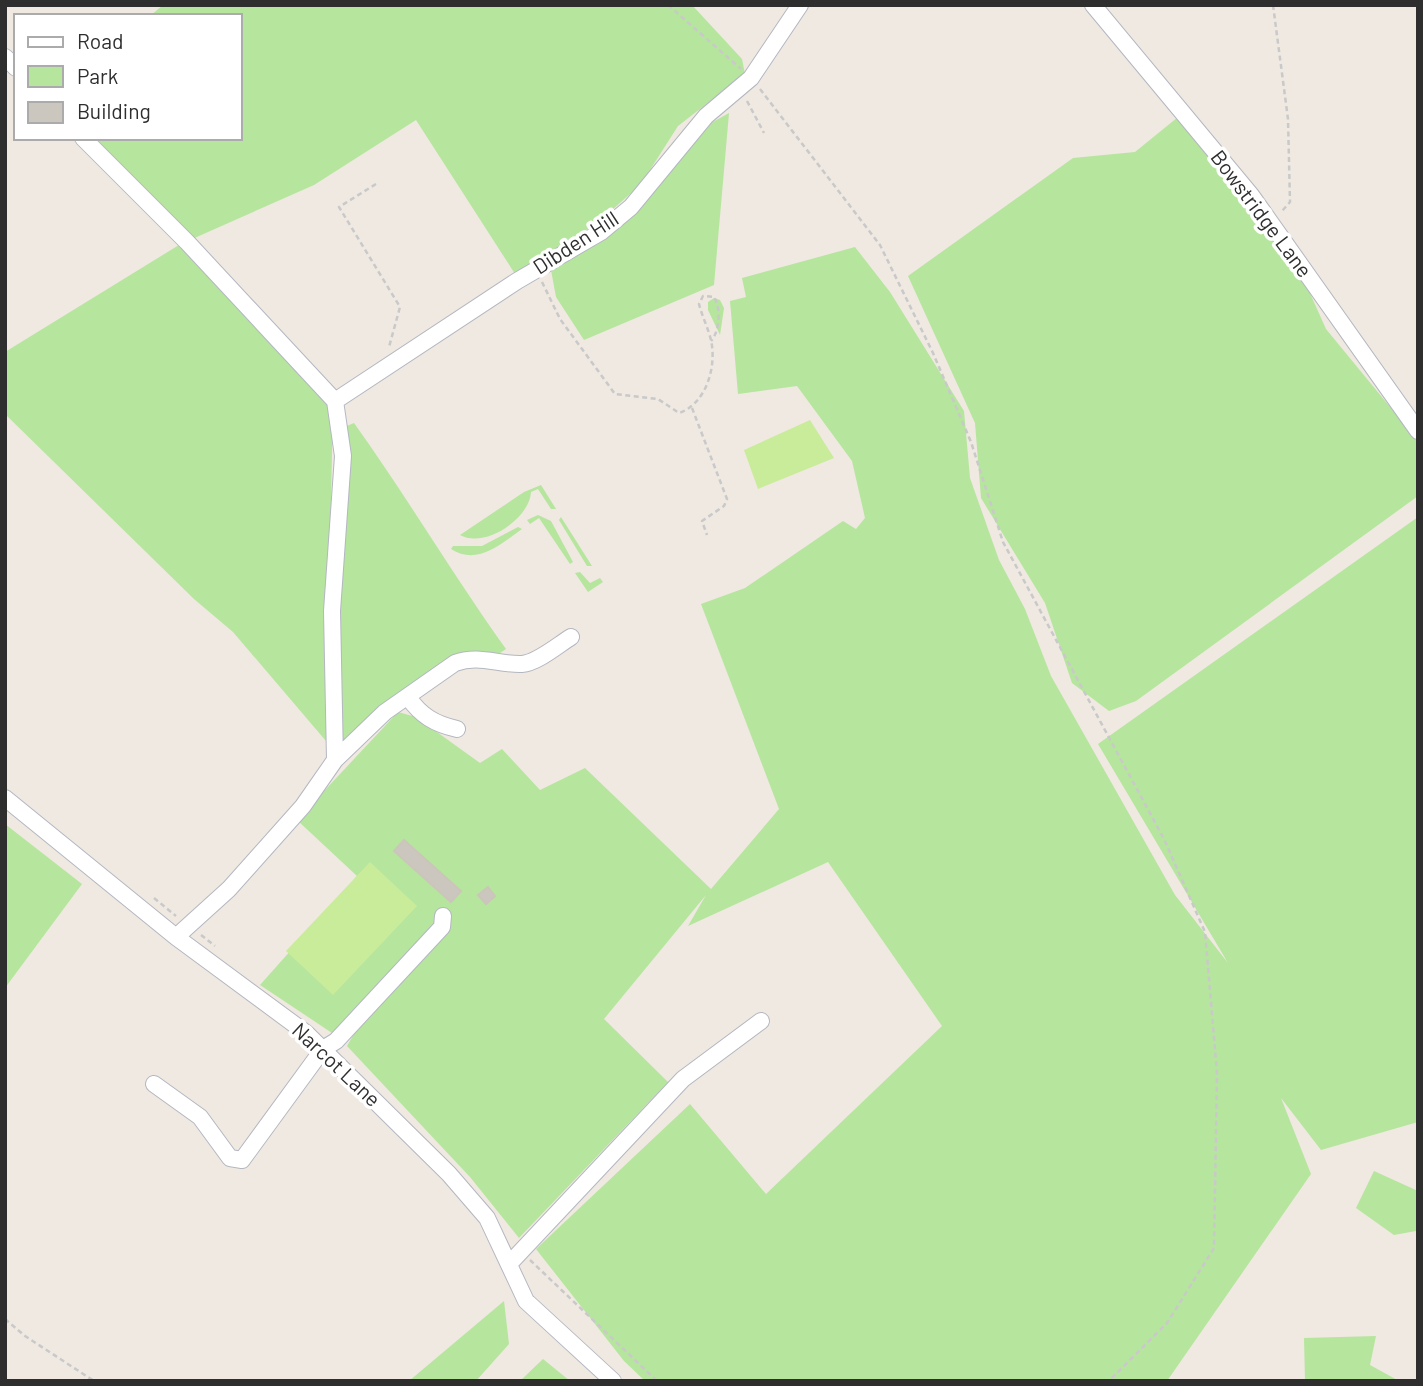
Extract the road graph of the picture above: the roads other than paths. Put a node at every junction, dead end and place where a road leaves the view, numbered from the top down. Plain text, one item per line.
1 (800, 5) edge
2 (1093, 5) edge
3 (85, 140) edge
4 (335, 401) junction
5 (1418, 431) edge
6 (571, 637) dead end
7 (408, 696) junction
8 (457, 729) dead end
9 (335, 760) junction
10 (5, 798) edge
11 (443, 916) dead end
12 (176, 937) junction
13 (761, 1021) dead end
14 (323, 1049) junction
15 (154, 1084) dead end
16 (509, 1264) junction
17 (613, 1381) edge

1 - 4 street, Dibden Hill
2 - 5 street, Bowstridge Lane
3 - 4 street
4 - 9 street
6 - 7 street
7 - 8 street
7 - 9 street
9 - 12 street
10 - 12 street, Narcot Lane
11 - 14 street
12 - 14 street, Narcot Lane
13 - 16 street
14 - 15 street
14 - 16 street, Narcot Lane
16 - 17 street, Narcot Lane

